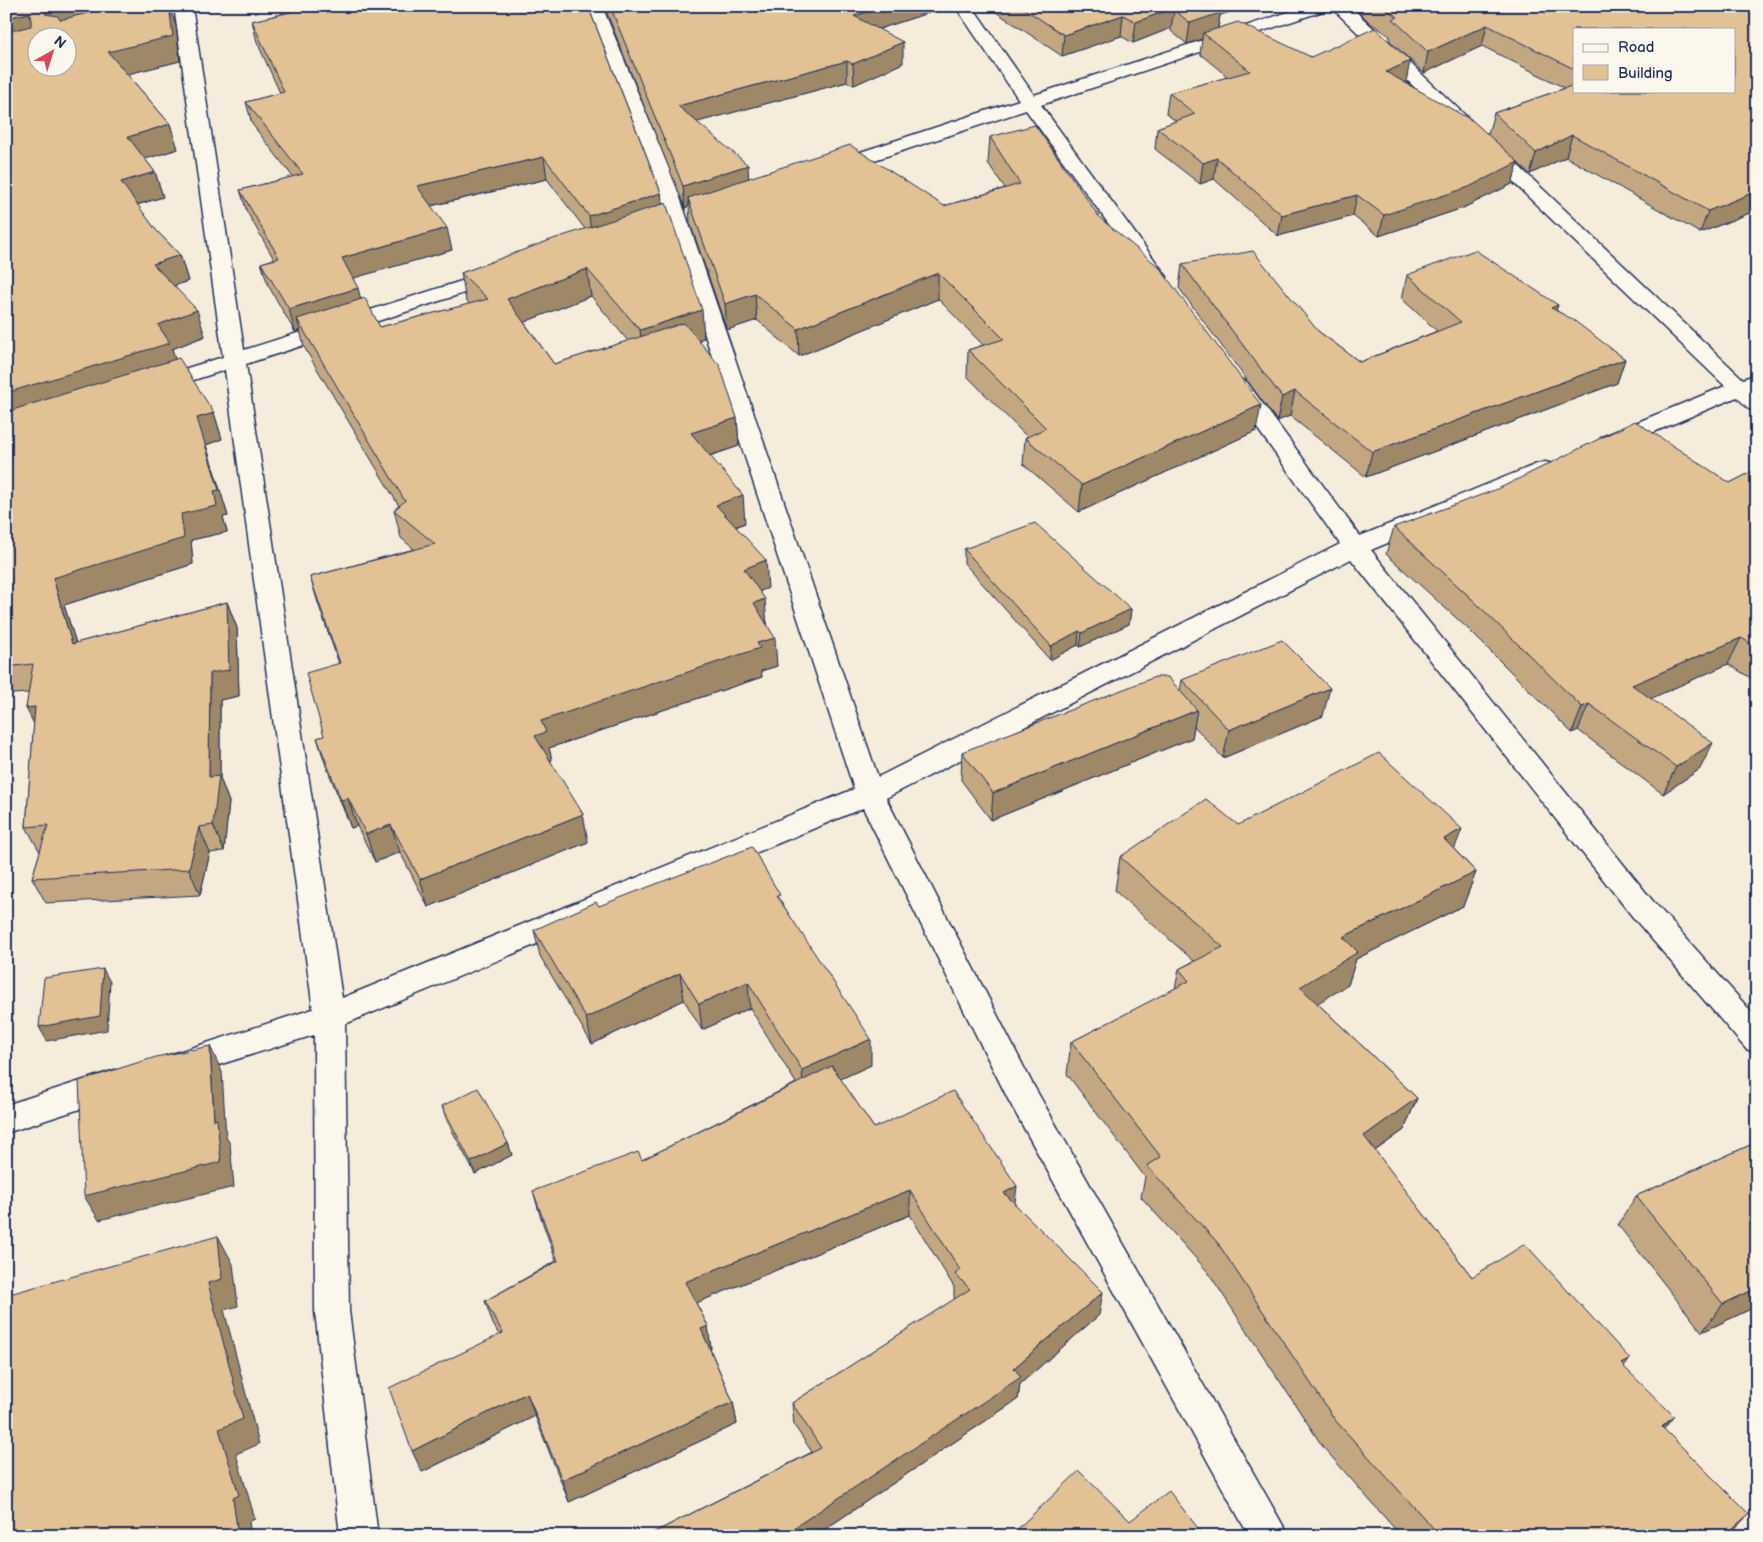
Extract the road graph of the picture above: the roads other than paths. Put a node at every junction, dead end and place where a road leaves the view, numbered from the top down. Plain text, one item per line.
1 (593, 6) edge
2 (963, 6) edge
3 (1325, 6) edge
4 (1340, 6) edge
5 (177, 9) edge
6 (1029, 102) junction
7 (815, 173) edge
8 (516, 270) edge
9 (1169, 293) edge
10 (232, 361) junction
11 (1221, 364) edge
12 (1752, 391) edge
13 (132, 393) edge
14 (1355, 546) junction
15 (870, 794) junction
16 (329, 1017) junction
17 (1757, 1040) edge
18 (6, 1118) edge
19 (359, 1536) edge
20 (1270, 1536) edge

1 - 15 street
2 - 6 street
3 - 6 street
4 - 12 street
5 - 10 street
6 - 7 street
6 - 9 street
8 - 10 street
10 - 13 street
10 - 16 street
11 - 14 street
12 - 14 street
14 - 15 street
14 - 17 street
15 - 16 street
15 - 20 street
16 - 18 street
16 - 19 street

